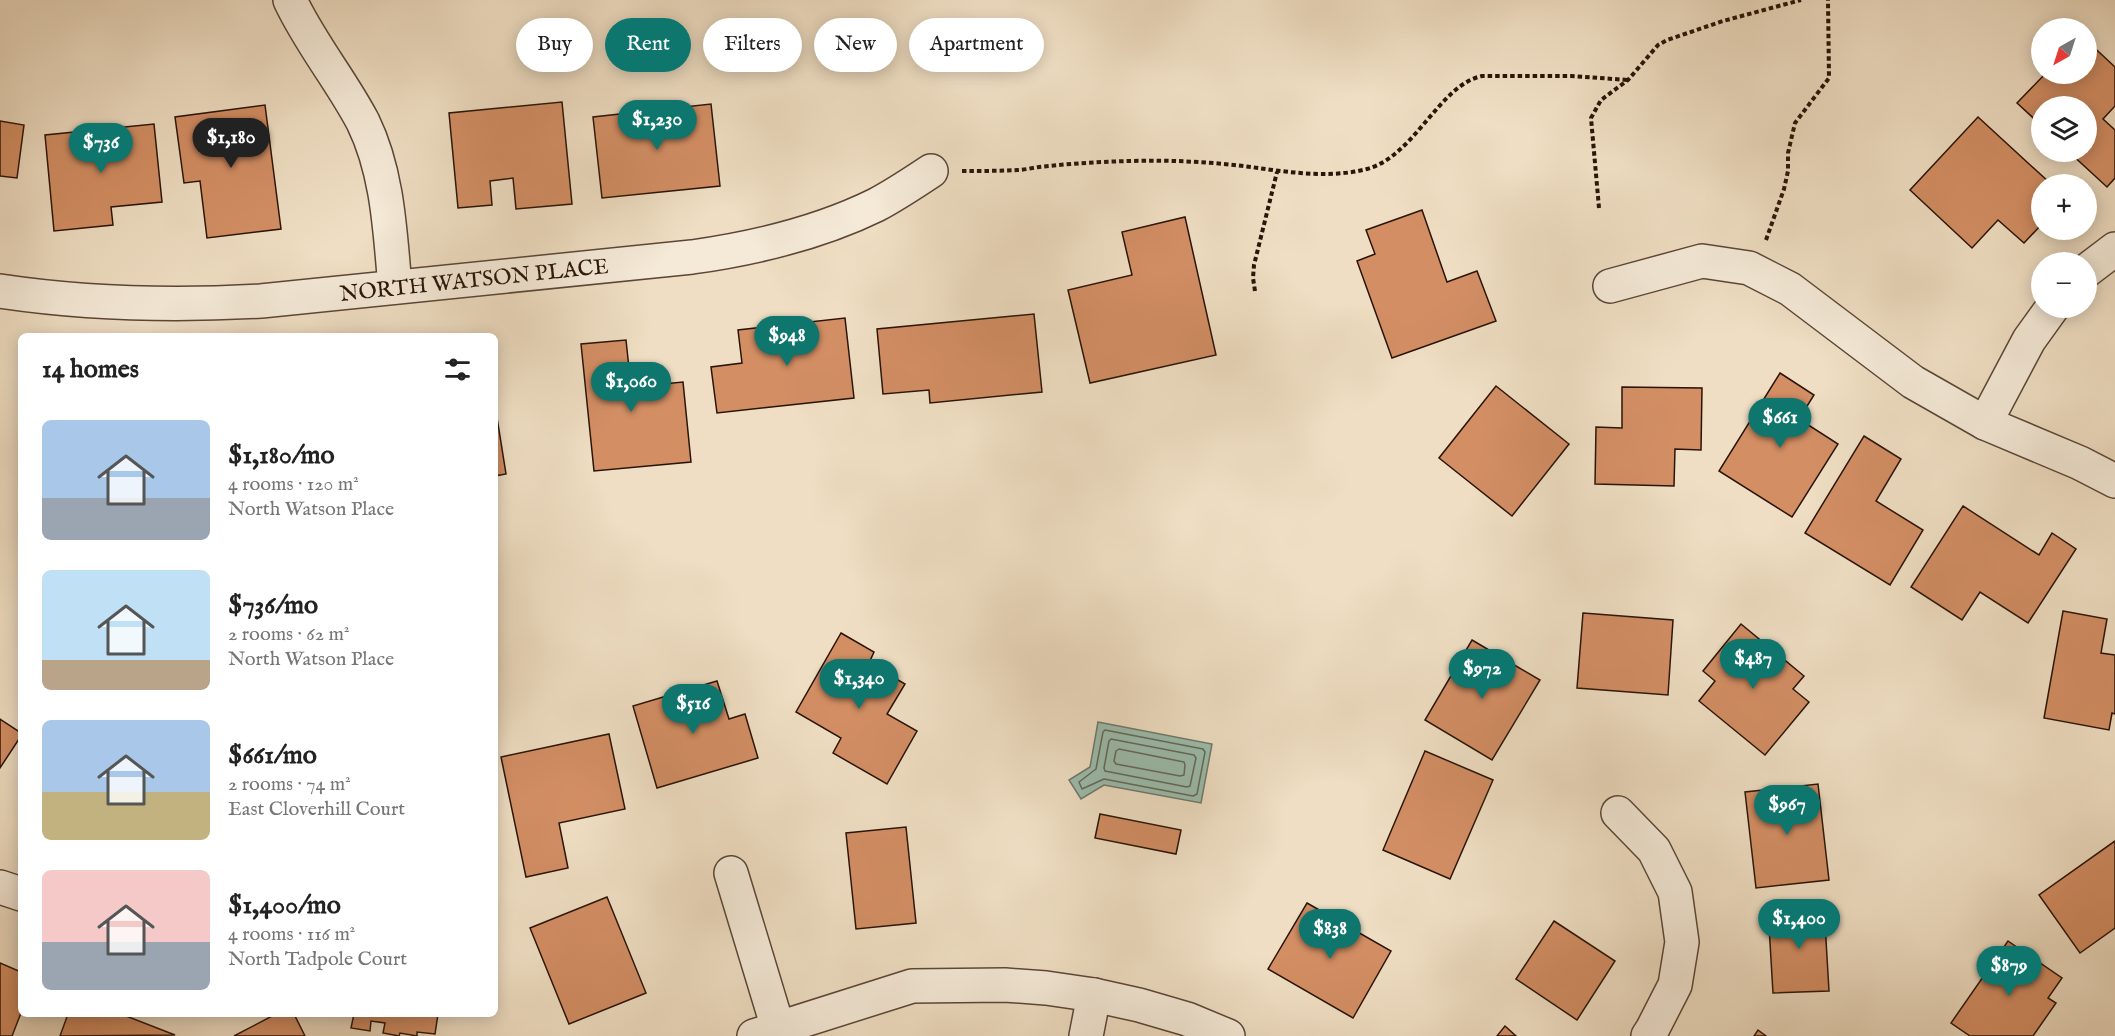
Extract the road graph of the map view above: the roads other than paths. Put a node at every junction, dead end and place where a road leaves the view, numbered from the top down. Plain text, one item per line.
1 (290, 0) edge
2 (931, 171) road end
3 (2115, 249) edge
4 (2097, 263) edge
5 (1610, 286) dead end
6 (395, 287) junction
7 (0, 291) edge
8 (2045, 318) edge
9 (1985, 423) junction
10 (2115, 481) edge
11 (1618, 813) dead end
12 (731, 873) dead end
13 (0, 887) edge
14 (18, 893) edge
15 (1094, 995) junction
16 (766, 1032) edge
17 (1086, 1036) edge
18 (1228, 1036) edge
19 (1648, 1036) edge

1 - 6 street
2 - 6 street, NORTH WATSON PLACE
3 - 4 street
5 - 9 street
6 - 7 street, NORTH WATSON PLACE
8 - 9 street
9 - 10 street
11 - 19 street
12 - 16 street
13 - 14 street
15 - 16 street
15 - 17 street
15 - 18 street

